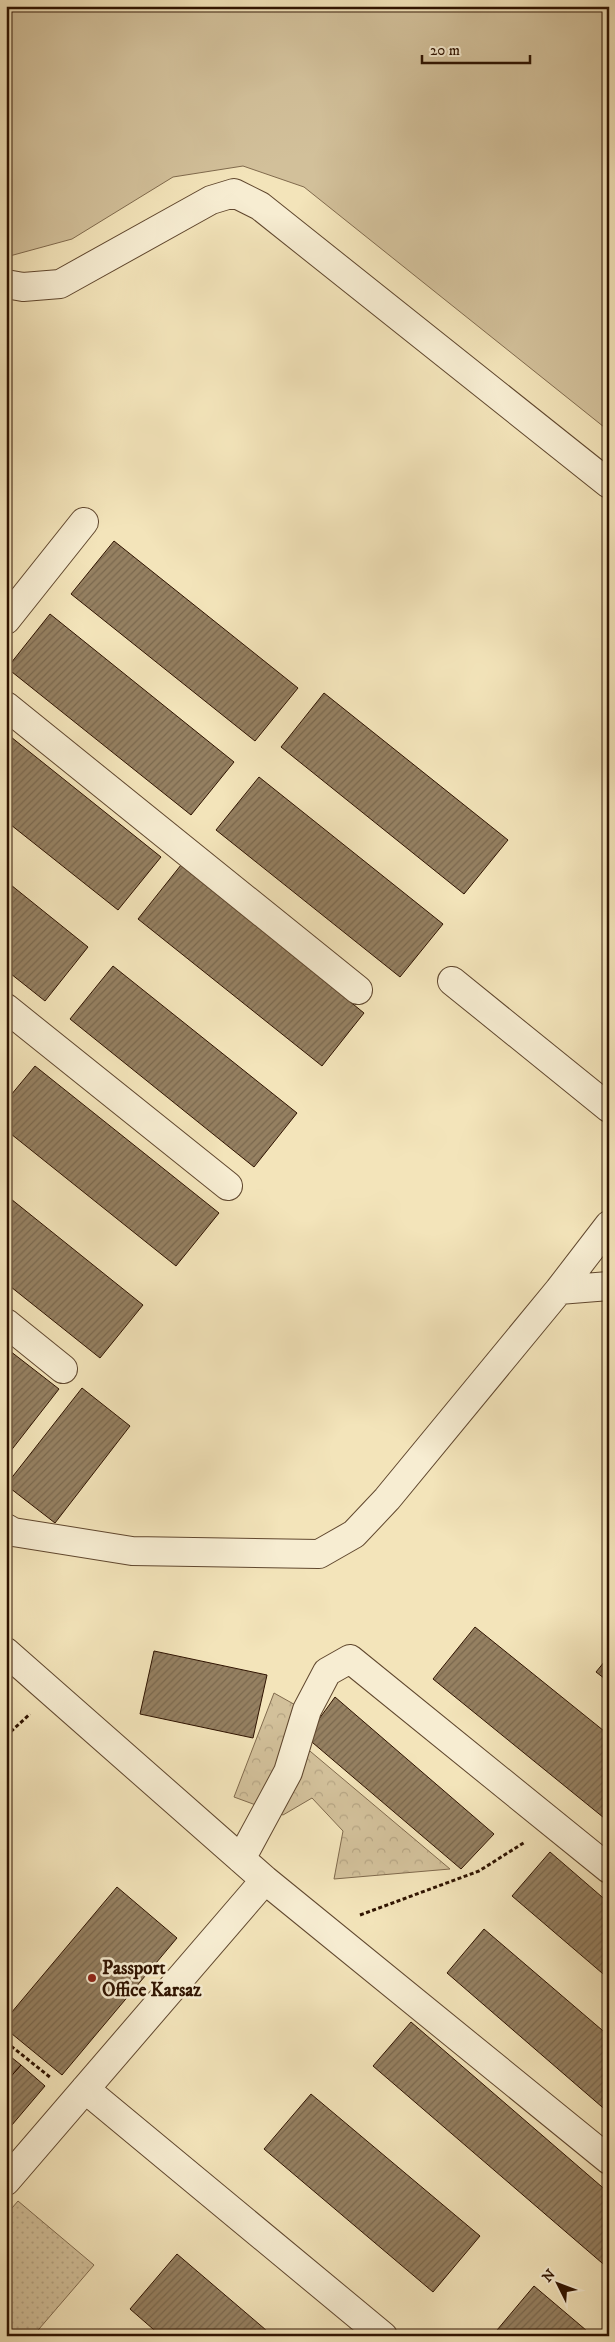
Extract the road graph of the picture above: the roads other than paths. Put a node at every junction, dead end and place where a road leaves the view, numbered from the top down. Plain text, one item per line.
1 (6, 284) edge
2 (609, 484) edge
3 (84, 522) dead end
4 (6, 620) edge
5 (6, 706) edge
6 (452, 981) dead end
7 (358, 990) dead end
8 (6, 1008) edge
9 (609, 1108) edge
10 (228, 1186) dead end
11 (609, 1225) edge
12 (609, 1286) edge
13 (559, 1290) junction
14 (6, 1323) edge
15 (64, 1369) dead end
16 (6, 1528) edge
17 (6, 1652) edge
18 (241, 1859) junction
19 (609, 1870) edge
20 (265, 1880) junction
21 (81, 2094) junction
22 (609, 2160) edge
23 (6, 2181) edge
24 (383, 2336) edge

1 - 2 street
3 - 4 street
5 - 7 street
6 - 9 street
8 - 10 street
11 - 13 street
12 - 13 street
13 - 16 street
14 - 15 street
17 - 18 street
18 - 19 street
18 - 20 street
20 - 21 street
20 - 22 street
21 - 23 street
21 - 24 street

